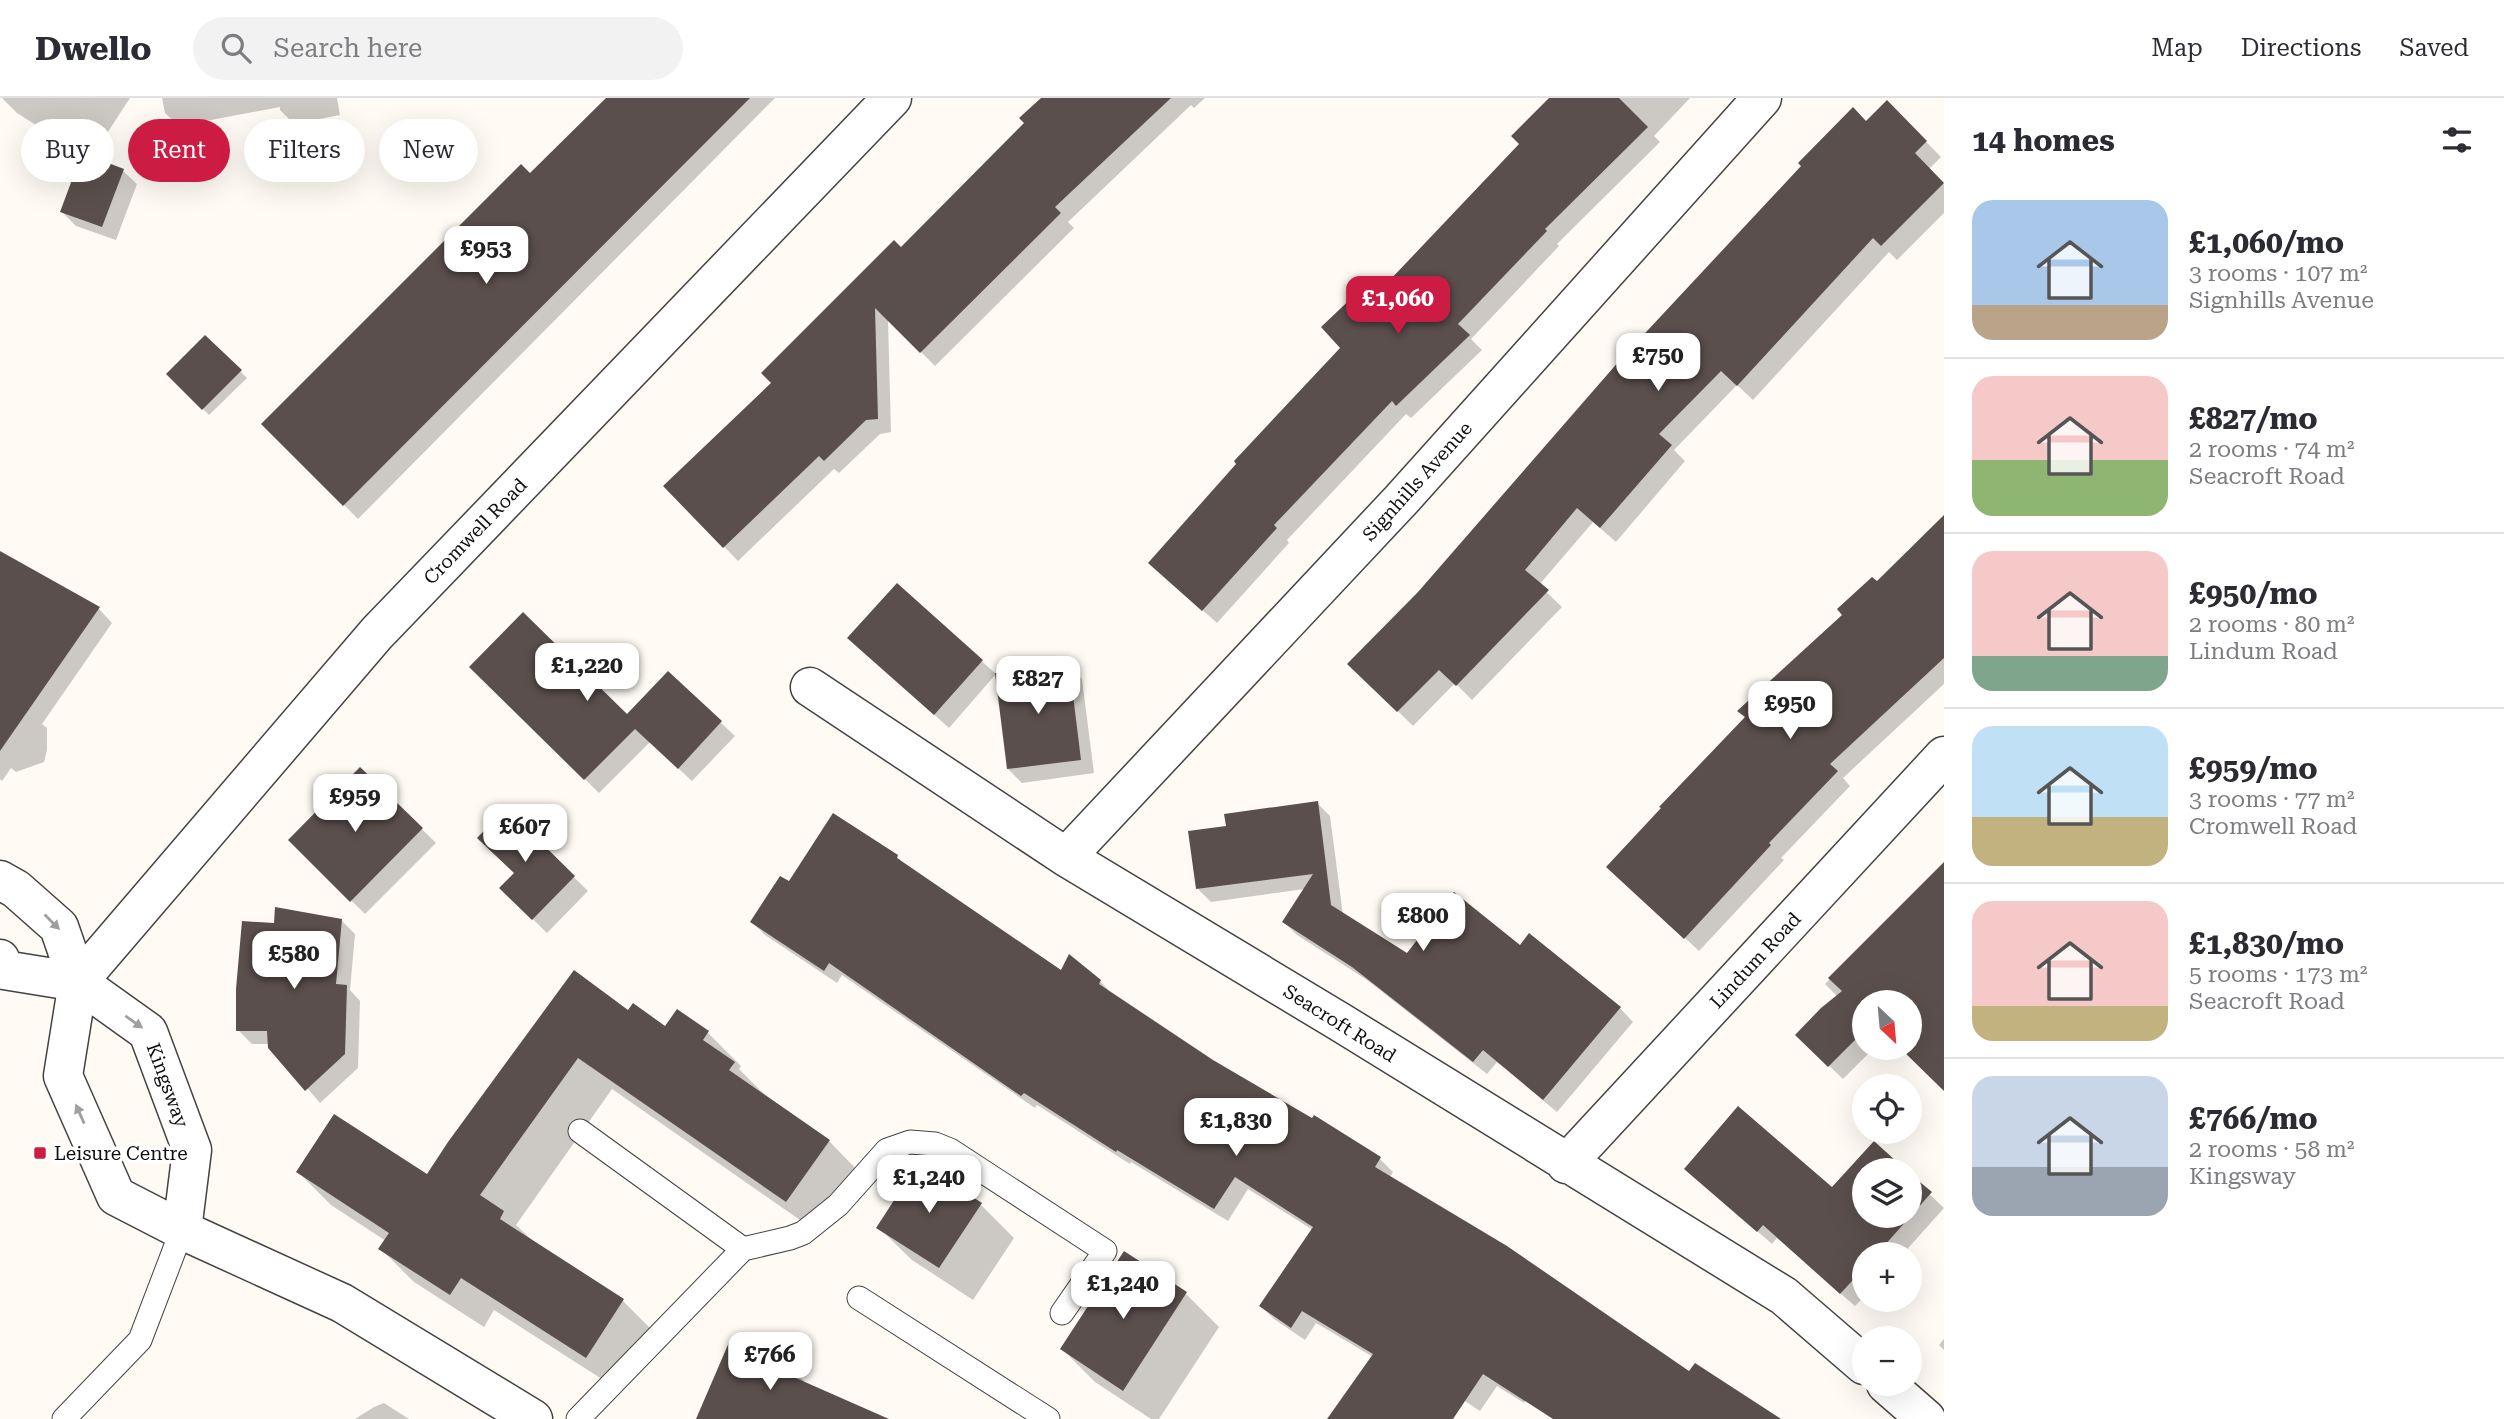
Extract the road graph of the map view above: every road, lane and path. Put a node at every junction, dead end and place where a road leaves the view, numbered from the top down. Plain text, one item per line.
1 (892, 98) edge
2 (1762, 98) edge
3 (810, 687) dead end
4 (1944, 756) edge
5 (1066, 857) junction
6 (0, 880) edge
7 (0, 959) edge
8 (78, 982) junction
9 (580, 1131) dead end
10 (1566, 1164) junction
11 (182, 1230) junction
12 (743, 1249) junction
13 (859, 1298) dead end
14 (1062, 1313) dead end
15 (1852, 1355) edge
16 (1900, 1396) edge
17 (64, 1419) edge
18 (533, 1419) edge
19 (578, 1419) edge
20 (1048, 1419) edge
21 (1926, 1419) edge

1 - 8 street, Cromwell Road
2 - 5 street, Signhills Avenue
3 - 5 street, Seacroft Road
4 - 10 street, Lindum Road
5 - 10 street, Seacroft Road
6 -> 8 street
7 - 8 street
8 -> 11 street, Kingsway
11 -> 8 street
9 - 12 lane
10 - 15 street, Seacroft Road
11 - 17 lane
11 - 18 street
12 - 14 lane
12 - 19 lane
13 - 20 lane
16 - 21 street

